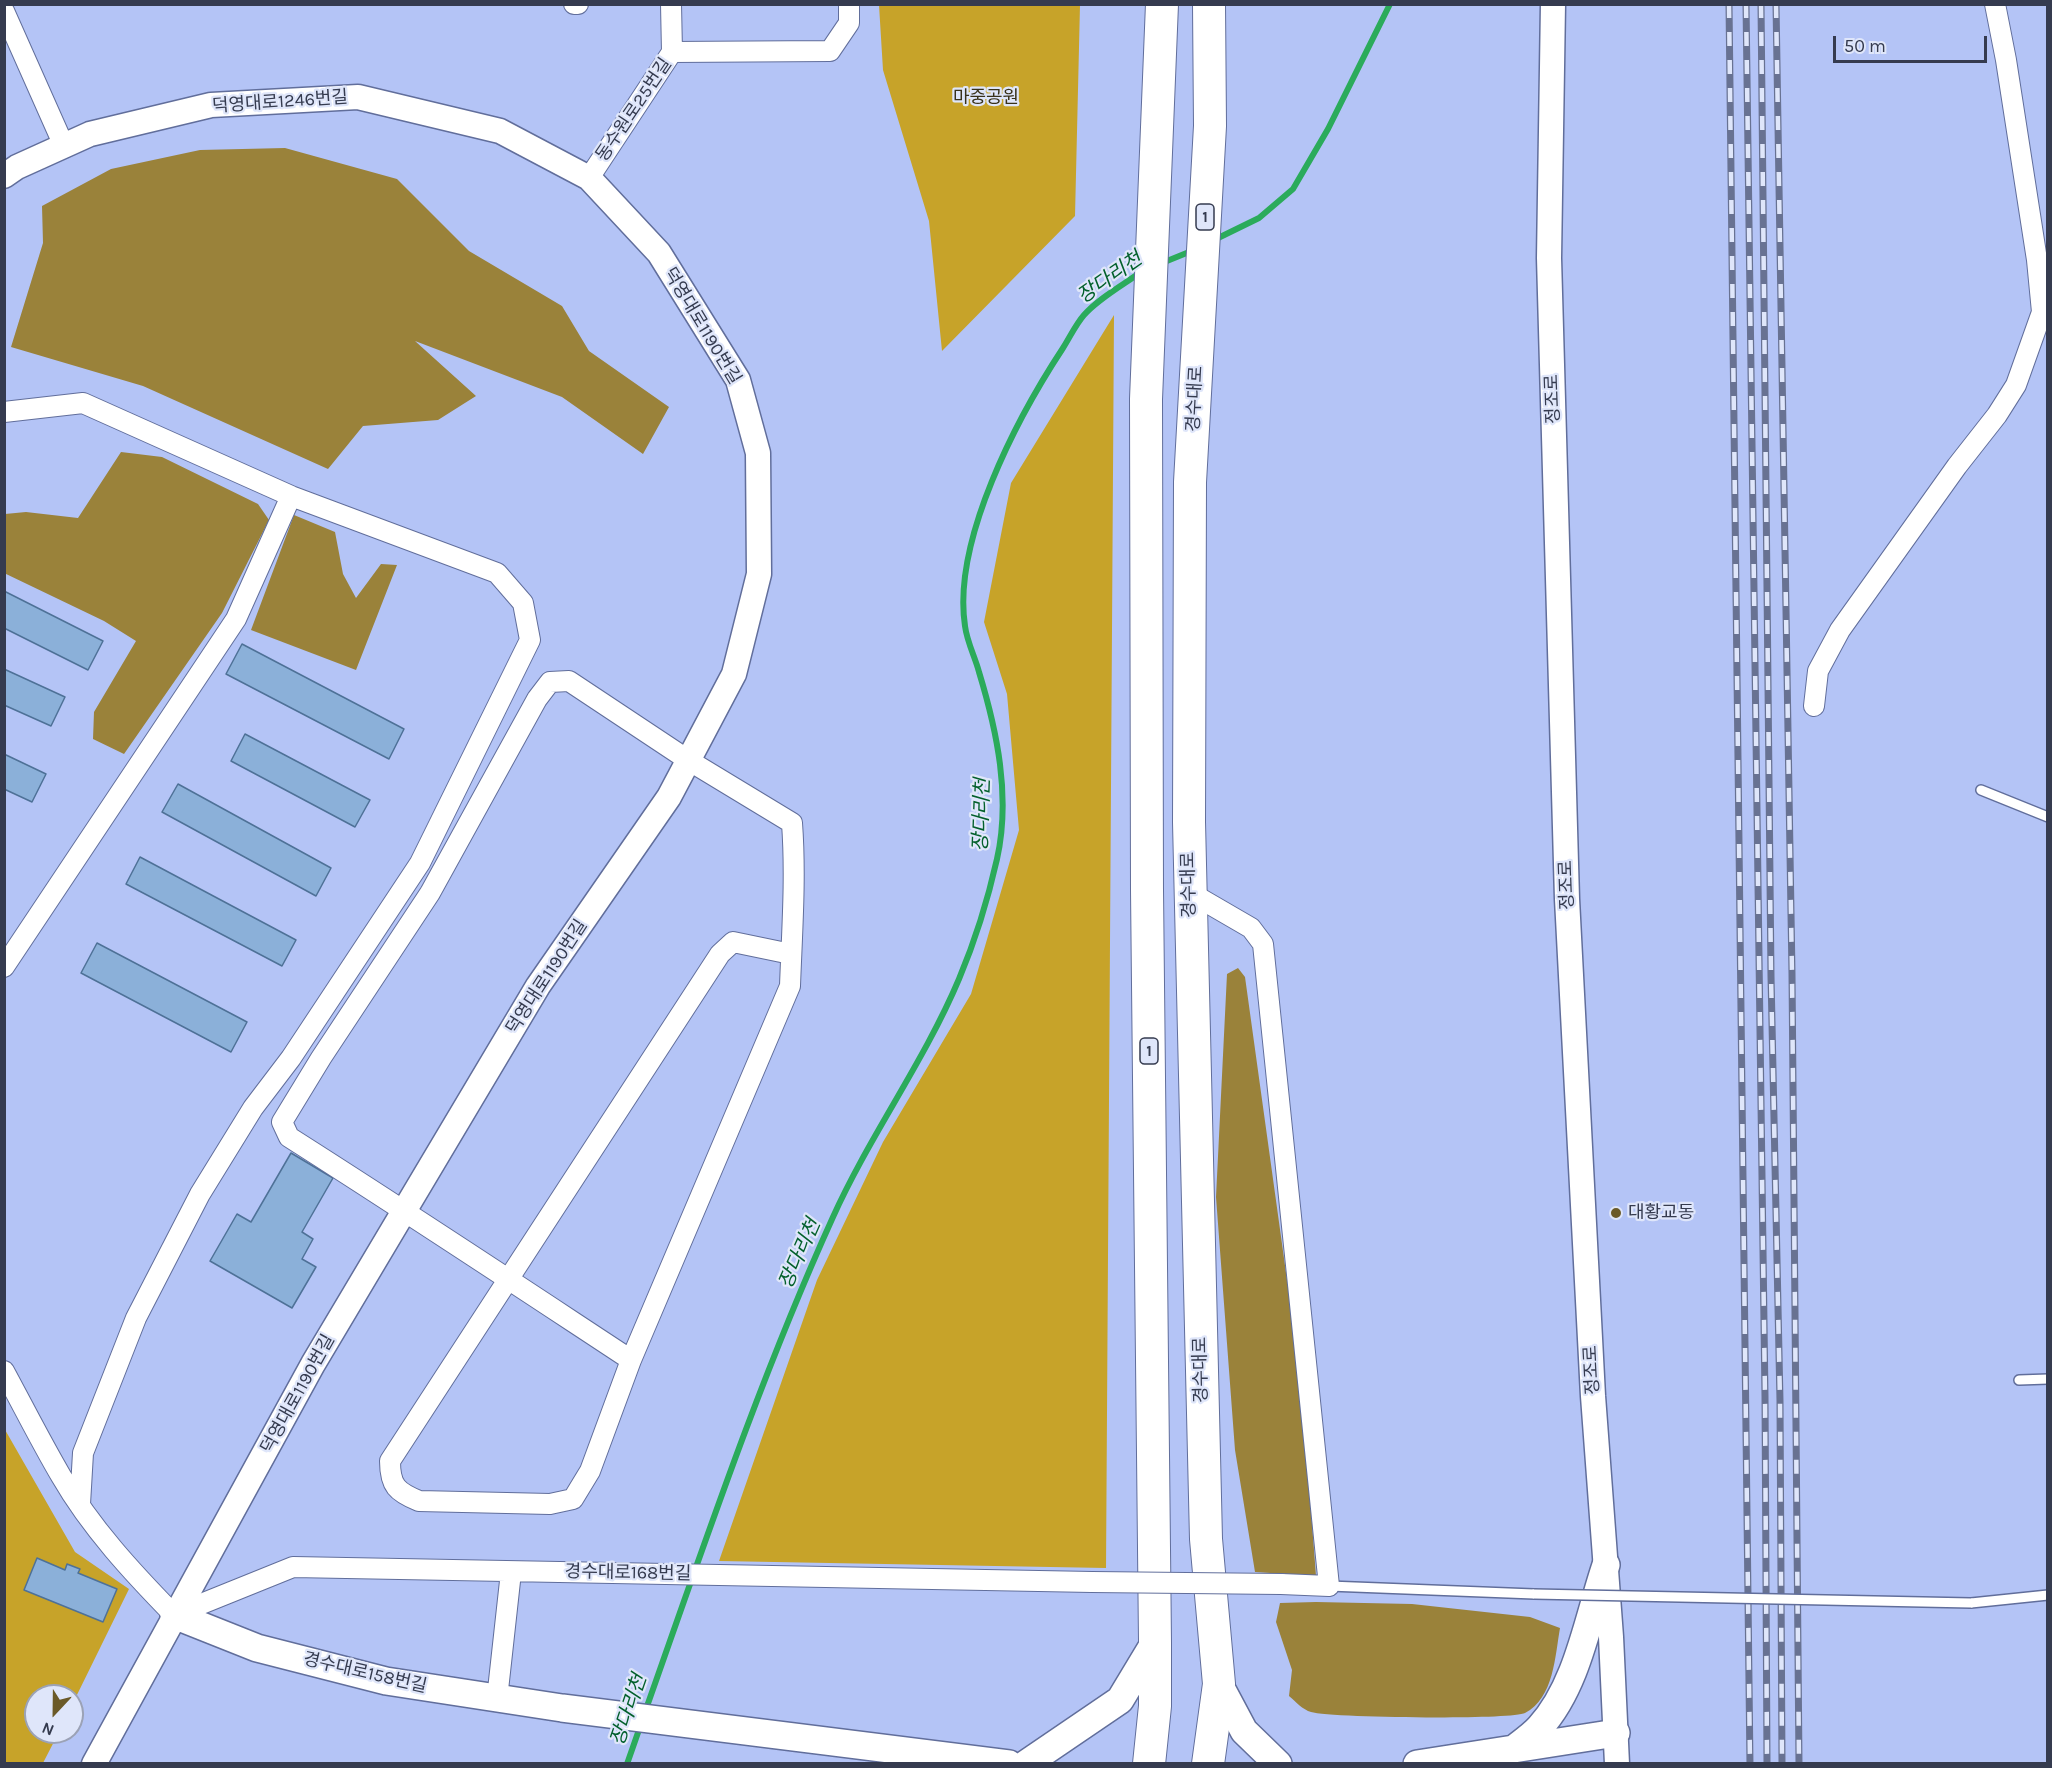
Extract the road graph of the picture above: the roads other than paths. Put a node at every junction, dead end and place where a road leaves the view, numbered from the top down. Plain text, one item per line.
1 (671, 4) edge
2 (849, 4) edge
3 (1162, 4) edge
4 (1209, 4) edge
5 (1553, 4) edge
6 (1995, 4) edge
7 (4, 11) edge
8 (672, 52) junction
9 (64, 146) junction
10 (4, 176) edge
11 (589, 178) junction
12 (4, 412) edge
13 (291, 496) junction
14 (1814, 706) dead end
15 (688, 760) junction
16 (1981, 790) dead end
17 (2048, 817) edge
18 (1189, 892) junction
19 (791, 954) junction
20 (4, 968) edge
21 (405, 1211) junction
22 (507, 1278) junction
23 (631, 1360) junction
24 (4, 1371) edge
25 (2048, 1379) edge
26 (2019, 1380) dead end
27 (80, 1504) junction
28 (1606, 1565) junction
29 (511, 1572) junction
30 (1329, 1586) junction
31 (2048, 1595) edge
32 (174, 1615) junction
33 (1155, 1642) junction
34 (1219, 1684) junction
35 (497, 1699) junction
36 (1616, 1733) junction
37 (1515, 1748) junction
38 (94, 1764) edge
39 (1009, 1764) edge
40 (1026, 1764) edge
41 (1149, 1764) edge
42 (1208, 1764) edge
43 (1278, 1764) edge
44 (1417, 1764) edge
45 (1617, 1764) edge

1 - 8 street, 동수원로25번길
2 - 8 street
3 - 33 main road, 1
4 - 18 main road, 경수대로 / 1
5 - 28 street, 정조로
6 - 14 street
7 - 9 street
8 - 11 street, 동수원로25번길
9 - 10 street, 덕영대로1246번길
9 - 11 street, 덕영대로1246번길
11 - 15 street, 덕영대로1190번길
12 - 13 street
13 - 20 street
13 - 27 street
15 - 19 street
15 - 21 street, 덕영대로1190번길
15 - 21 street
16 - 17 lane
18 - 30 street
18 - 34 main road, 경수대로 / 1
19 - 22 street
19 - 23 street
21 - 22 street
21 - 32 street, 덕영대로1190번길
22 - 23 street
22 - 23 street
24 - 27 street
25 - 26 lane
27 - 32 street
28 - 36 street, 정조로
28 - 37 main road
29 - 30 street, 경수대로168번길, bridge
29 - 32 street, 경수대로168번길
29 - 35 street
30 - 31 lane, bridge
32 - 35 main road, 경수대로158번길
32 - 38 street, 덕영대로1190번길
33 - 40 main road
33 - 41 main road, 1
34 - 42 main road, 경수대로 / 1
34 - 43 main road
35 - 39 main road, 경수대로158번길
36 - 37 main road
36 - 45 street, 정조로
37 - 44 main road

